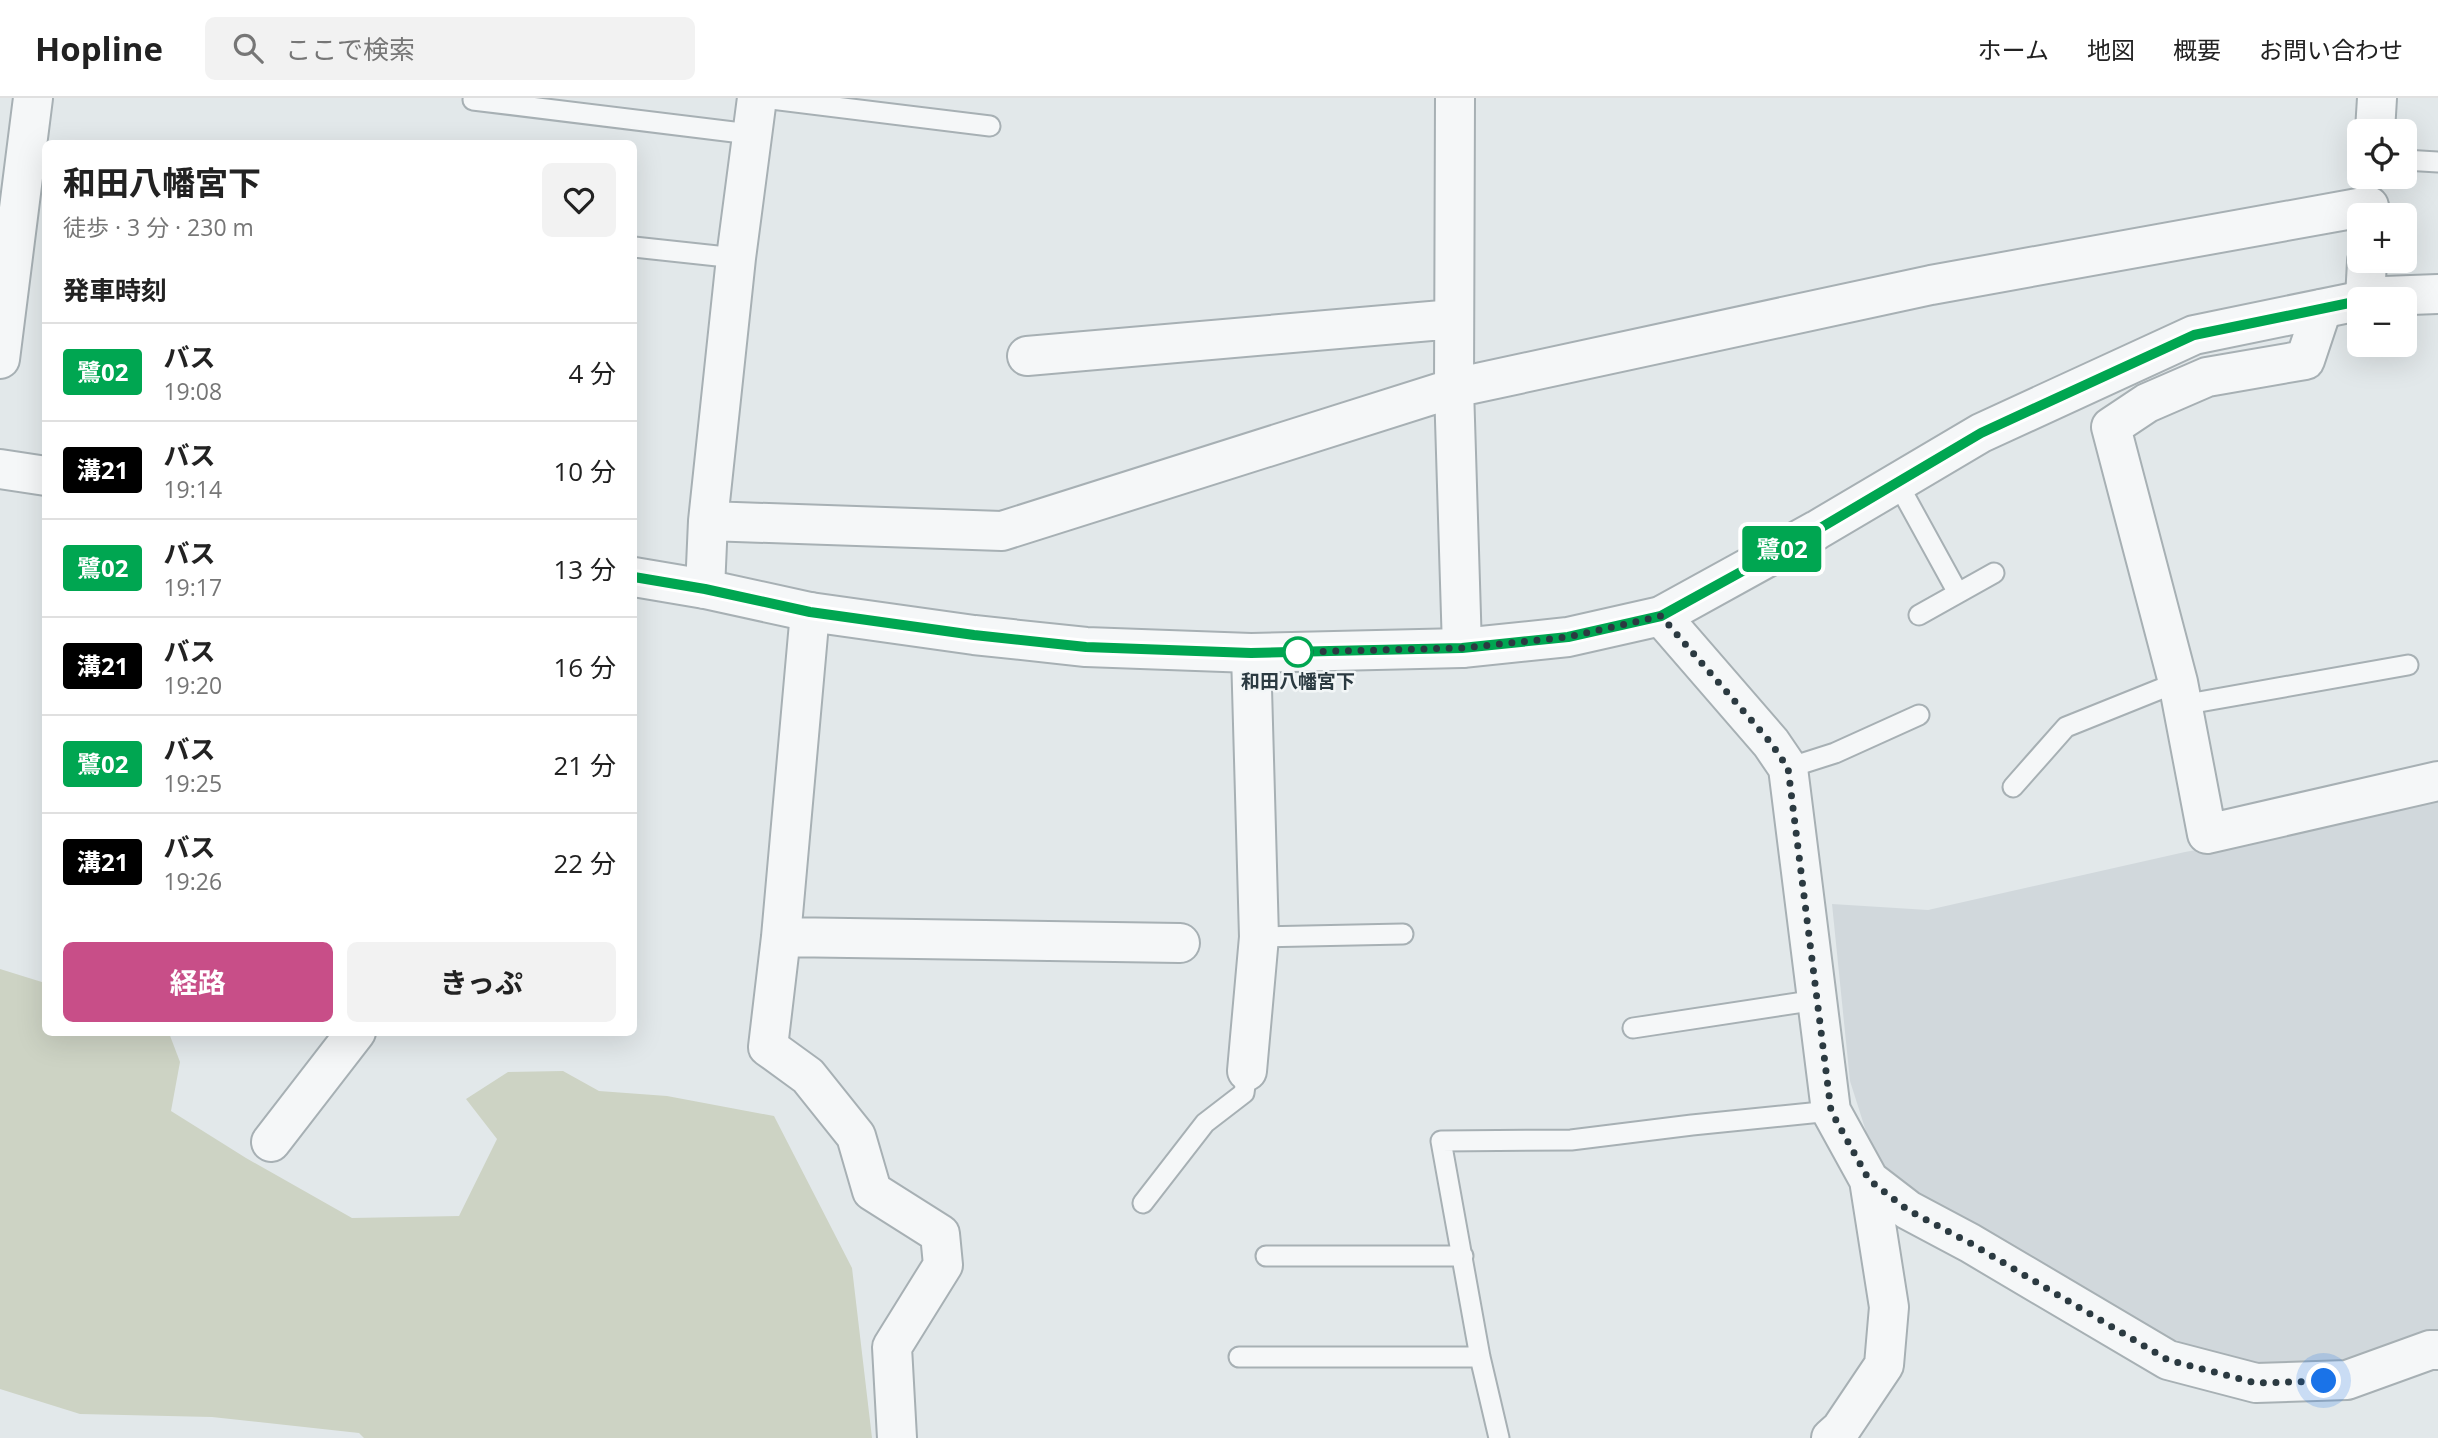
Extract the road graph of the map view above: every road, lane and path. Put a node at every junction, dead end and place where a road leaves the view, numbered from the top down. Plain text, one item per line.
1 (33, 98) edge
2 (1455, 98) edge
3 (2377, 98) edge
4 (473, 100) dead end
5 (535, 103) edge
6 (756, 110) edge
7 (2376, 119) edge
8 (990, 126) dead end
9 (2417, 161) edge
10 (2438, 162) edge
11 (2370, 199) edge
12 (637, 247) edge
13 (736, 258) junction
14 (2417, 295) edge
15 (2438, 295) edge
16 (2347, 304) edge
17 (2322, 309) junction
18 (1454, 319) junction
19 (1027, 355) dead end
20 (0, 359) edge
21 (1454, 388) junction
22 (0, 469) edge
23 (42, 475) edge
24 (1897, 482) junction
25 (708, 521) junction
26 (1994, 573) dead end
27 (637, 578) edge
28 (705, 589) junction
29 (1958, 593) junction
30 (810, 612) junction
31 (1919, 615) dead end
32 (1661, 616) junction
33 (1462, 648) junction
34 (1251, 653) junction
35 (2408, 665) dead end
36 (2180, 694) junction
37 (1919, 715) dead end
38 (1788, 768) junction
39 (2438, 781) edge
40 (2013, 787) dead end
41 (1404, 934) dead end
42 (781, 937) junction
43 (1259, 937) junction
44 (1180, 943) dead end
45 (1817, 1000) junction
46 (1633, 1028) dead end
47 (353, 1036) edge
48 (1247, 1071) joint
49 (1831, 1111) junction
50 (271, 1142) dead end
51 (1869, 1180) junction
52 (1143, 1203) dead end
53 (1266, 1256) dead end
54 (1463, 1256) junction
55 (2438, 1350) edge
56 (1239, 1357) dead end
57 (1480, 1357) junction
58 (1837, 1435) edge
59 (897, 1438) edge
60 (1499, 1438) edge

1 - 20 street
2 - 18 street
3 - 7 street
4 - 5 lane
5 - 6 lane
6 - 8 lane
6 - 13 street
9 - 10 lane
11 - 21 street
12 - 13 lane
13 - 25 street
14 - 15 street
16 - 17 street
17 - 24 street
17 - 36 street
18 - 19 street
18 - 21 street
21 - 25 street
21 - 33 street
22 - 23 street
24 - 29 lane
24 - 32 street
25 - 28 street
26 - 29 lane
27 - 28 street
28 - 30 street
29 - 31 lane
30 - 34 street
30 - 42 street
32 - 33 street
32 - 38 street
33 - 34 street
34 - 43 street
35 - 36 lane
36 - 39 street
36 - 40 lane
37 - 38 lane
38 - 45 street
41 - 43 lane
42 - 44 street
42 - 59 street
43 - 48 street
45 - 46 lane
45 - 49 street
47 - 50 street
48 - 52 lane
49 - 51 street
49 - 54 lane
51 - 55 street
51 - 58 street
53 - 54 lane
54 - 57 lane
56 - 57 lane
57 - 60 lane

